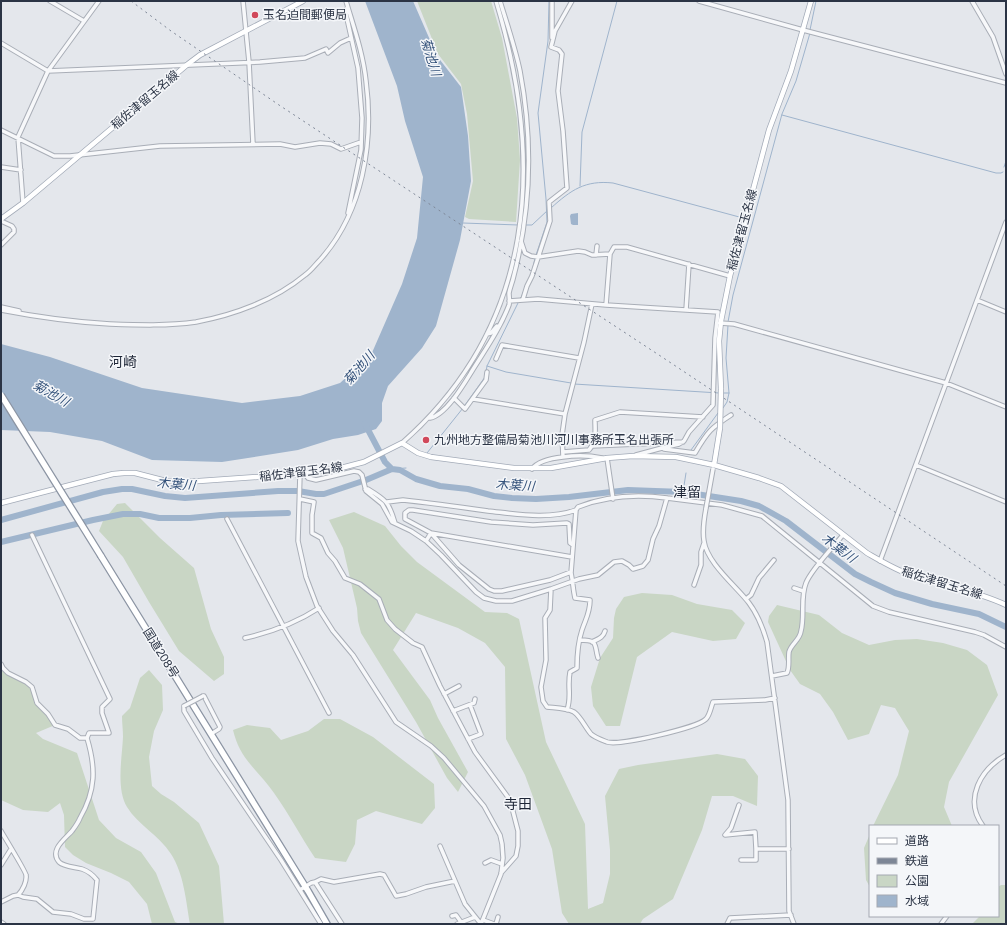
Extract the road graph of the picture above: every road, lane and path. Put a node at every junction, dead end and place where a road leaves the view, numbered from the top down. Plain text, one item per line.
1 (50, 1) edge
2 (99, 1) edge
3 (244, 1) edge
4 (303, 1) edge
5 (346, 1) edge
6 (496, 1) edge
7 (500, 1) edge
8 (552, 1) edge
9 (572, 1) edge
10 (698, 1) edge
11 (810, 1) edge
12 (707, 2) edge
13 (974, 2) edge
14 (348, 7) junction
15 (84, 21) junction
16 (247, 30) junction
17 (807, 31) junction
18 (351, 38) junction
19 (552, 40) junction
20 (1, 43) edge
21 (249, 62) junction
22 (188, 64) junction
23 (48, 71) junction
24 (1006, 74) edge
25 (1006, 83) edge
26 (1, 130) edge
27 (18, 138) junction
28 (361, 142) junction
29 (253, 144) junction
30 (80, 154) junction
31 (1, 167) edge
32 (21, 170) junction
33 (23, 203) junction
34 (347, 219) junction
35 (1, 220) edge
36 (1006, 222) edge
37 (521, 241) junction
38 (1, 245) edge
39 (597, 246) dead end
40 (610, 254) junction
41 (596, 255) junction
42 (538, 257) junction
43 (689, 264) junction
44 (730, 276) junction
45 (522, 300) junction
46 (977, 300) junction
47 (509, 301) junction
48 (592, 304) junction
49 (606, 305) junction
50 (1, 309) edge
51 (686, 310) junction
52 (1006, 312) edge
53 (503, 319) junction
54 (721, 323) junction
55 (487, 334) junction
56 (579, 358) junction
57 (496, 359) dead end
58 (487, 372) dead end
59 (946, 383) junction
60 (1, 395) edge
61 (454, 398) junction
62 (473, 400) junction
63 (1006, 407) edge
64 (565, 414) junction
65 (731, 415) dead end
66 (703, 417) junction
67 (430, 418) junction
68 (684, 441) junction
69 (402, 443) junction
70 (592, 446) junction
71 (660, 448) junction
72 (563, 452) junction
73 (633, 456) junction
74 (563, 457) junction
75 (606, 460) junction
76 (916, 465) junction
77 (714, 467) junction
78 (532, 469) junction
79 (303, 474) junction
80 (365, 488) junction
81 (612, 498) junction
82 (667, 498) junction
83 (300, 499) junction
84 (387, 502) junction
85 (1006, 502) edge
86 (1, 503) edge
87 (576, 510) junction
88 (227, 519) dead end
89 (395, 524) junction
90 (431, 533) junction
91 (32, 535) dead end
92 (843, 535) junction
93 (426, 541) junction
94 (704, 543) junction
95 (573, 545) junction
96 (572, 557) junction
97 (774, 560) dead end
98 (880, 561) junction
99 (820, 564) junction
100 (571, 572) junction
101 (573, 581) junction
102 (694, 585) dead end
103 (794, 588) dead end
104 (551, 589) junction
105 (804, 591) junction
106 (746, 599) junction
107 (1006, 605) edge
108 (319, 608) junction
109 (283, 627) junction
110 (605, 631) dead end
111 (245, 638) dead end
112 (580, 640) junction
113 (592, 642) junction
114 (1006, 647) edge
115 (598, 658) dead end
116 (1, 664) edge
117 (772, 676) junction
118 (459, 686) dead end
119 (444, 694) junction
120 (775, 698) junction
121 (475, 699) dead end
122 (470, 705) junction
123 (567, 710) junction
124 (453, 711) junction
125 (329, 713) dead end
126 (211, 734) junction
127 (87, 738) junction
128 (468, 739) junction
129 (1006, 754) edge
130 (739, 805) dead end
131 (982, 825) edge
132 (1, 831) edge
133 (440, 846) dead end
134 (11, 849) junction
135 (756, 849) junction
136 (789, 849) junction
137 (741, 860) dead end
138 (485, 863) dead end
139 (502, 864) junction
140 (1, 865) edge
141 (501, 874) junction
142 (455, 881) junction
143 (315, 882) junction
144 (306, 887) junction
145 (300, 890) junction
146 (18, 895) junction
147 (1, 902) edge
148 (321, 911) junction
149 (791, 915) junction
150 (452, 916) dead end
151 (475, 917) junction
152 (498, 917) dead end
153 (84, 919) junction
154 (1, 922) edge
155 (459, 923) edge
156 (482, 923) edge
157 (4, 924) edge
158 (84, 924) edge
159 (321, 924) edge
160 (328, 924) edge
161 (333, 924) edge
162 (342, 924) edge
163 (495, 924) edge
164 (727, 924) edge
165 (794, 924) edge

1 - 15 street
2 - 15 street
3 - 16 street
4 - 16 main road, 稲佐津留玉名線
5 - 14 street
6 - 55 street
7 - 37 street
8 - 19 street
9 - 19 street
10 - 12 street
11 - 17 main road, 稲佐津留玉名線
12 - 17 street
13 - 24 street
14 - 18 street
14 - 34 street
15 - 23 street
16 - 21 street
16 - 22 main road, 稲佐津留玉名線
17 - 25 street
17 - 44 main road, 稲佐津留玉名線
18 - 21 street
18 - 28 street
19 - 42 street
20 - 23 street
21 - 22 street
21 - 29 street
22 - 23 street
22 - 30 main road, 稲佐津留玉名線
23 - 27 street
26 - 27 street
27 - 30 street
27 - 32 street
28 - 29 street
28 - 34 street
29 - 30 street
30 - 33 main road, 稲佐津留玉名線
31 - 32 street
32 - 33 street
33 - 35 main road, 稲佐津留玉名線
34 - 50 street
35 - 38 street
36 - 46 street
37 - 42 street
37 - 47 street
39 - 41 street
40 - 41 street
40 - 43 street
40 - 49 street
41 - 42 street
42 - 45 street
43 - 44 street
43 - 51 street
44 - 54 main road, 稲佐津留玉名線
45 - 47 street
45 - 48 street
46 - 52 street
46 - 59 street
47 - 53 street
48 - 49 street
48 - 56 street
49 - 51 street
51 - 54 street
53 - 55 street
53 - 61 street
54 - 59 street
54 - 66 street
54 - 77 main road, 稲佐津留玉名線, bridge
55 - 67 street
56 - 57 street
56 - 64 street
58 - 62 street
59 - 63 street
59 - 76 street
60 - 126 highway, 国道208号, bridge
61 - 62 street
61 - 67 street
62 - 64 street
64 - 72 street
65 - 71 street
66 - 68 street
66 - 70 street
67 - 69 street
68 - 70 street
68 - 71 street
69 - 78 main road, 稲佐津留玉名線
69 - 79 main road, 稲佐津留玉名線
70 - 72 street
71 - 73 street
72 - 74 street
73 - 75 main road, 稲佐津留玉名線
73 - 77 main road, 稲佐津留玉名線
74 - 75 street
74 - 78 street
75 - 78 main road, 稲佐津留玉名線
75 - 81 street
76 - 85 street
76 - 98 street
77 - 92 main road, 稲佐津留玉名線
77 - 94 street, bridge
79 - 80 street
79 - 83 street
79 - 86 main road, 稲佐津留玉名線
80 - 84 street
80 - 89 street
81 - 82 street
81 - 87 street
82 - 99 street
82 - 101 street
83 - 108 street
83 - 119 street
84 - 87 street
84 - 89 street
87 - 95 street
88 - 109 street
89 - 93 street
90 - 93 street
90 - 95 street
90 - 96 street
90 - 100 street
91 - 127 street
92 - 98 main road, 稲佐津留玉名線
92 - 99 street
93 - 104 street
94 - 102 street
94 - 106 street
95 - 96 street
96 - 100 street
97 - 106 street
98 - 107 main road, 稲佐津留玉名線
99 - 105 street
99 - 114 street
100 - 101 street
101 - 104 street
101 - 112 street
103 - 105 street
104 - 123 street
105 - 117 street
106 - 117 street
108 - 109 street
108 - 139 street
109 - 111 street
109 - 125 street
110 - 113 street
112 - 113 street
112 - 123 street
113 - 115 street
116 - 127 street
117 - 120 street
118 - 119 street
119 - 124 street
120 - 123 street
120 - 136 street
121 - 122 street
122 - 124 street
122 - 128 street
124 - 128 street
126 - 144 highway, 国道208号
126 - 145 street, bridge
127 - 153 street
128 - 141 street
129 - 131 street
130 - 135 street
132 - 134 street
133 - 142 street
134 - 140 street
134 - 146 street
135 - 136 street
135 - 137 street
136 - 149 street
138 - 139 street
139 - 141 street
141 - 156 street
142 - 143 street
142 - 151 street
143 - 144 street
143 - 162 street
144 - 145 street
144 - 148 highway, 国道208号
145 - 159 street
146 - 147 street
146 - 153 street
148 - 160 highway, 国道208号
148 - 161 highway, 国道208号
149 - 164 street
149 - 165 street
150 - 155 street
151 - 155 street
151 - 156 street
152 - 163 street
153 - 158 street
154 - 157 street
156 - 163 street

